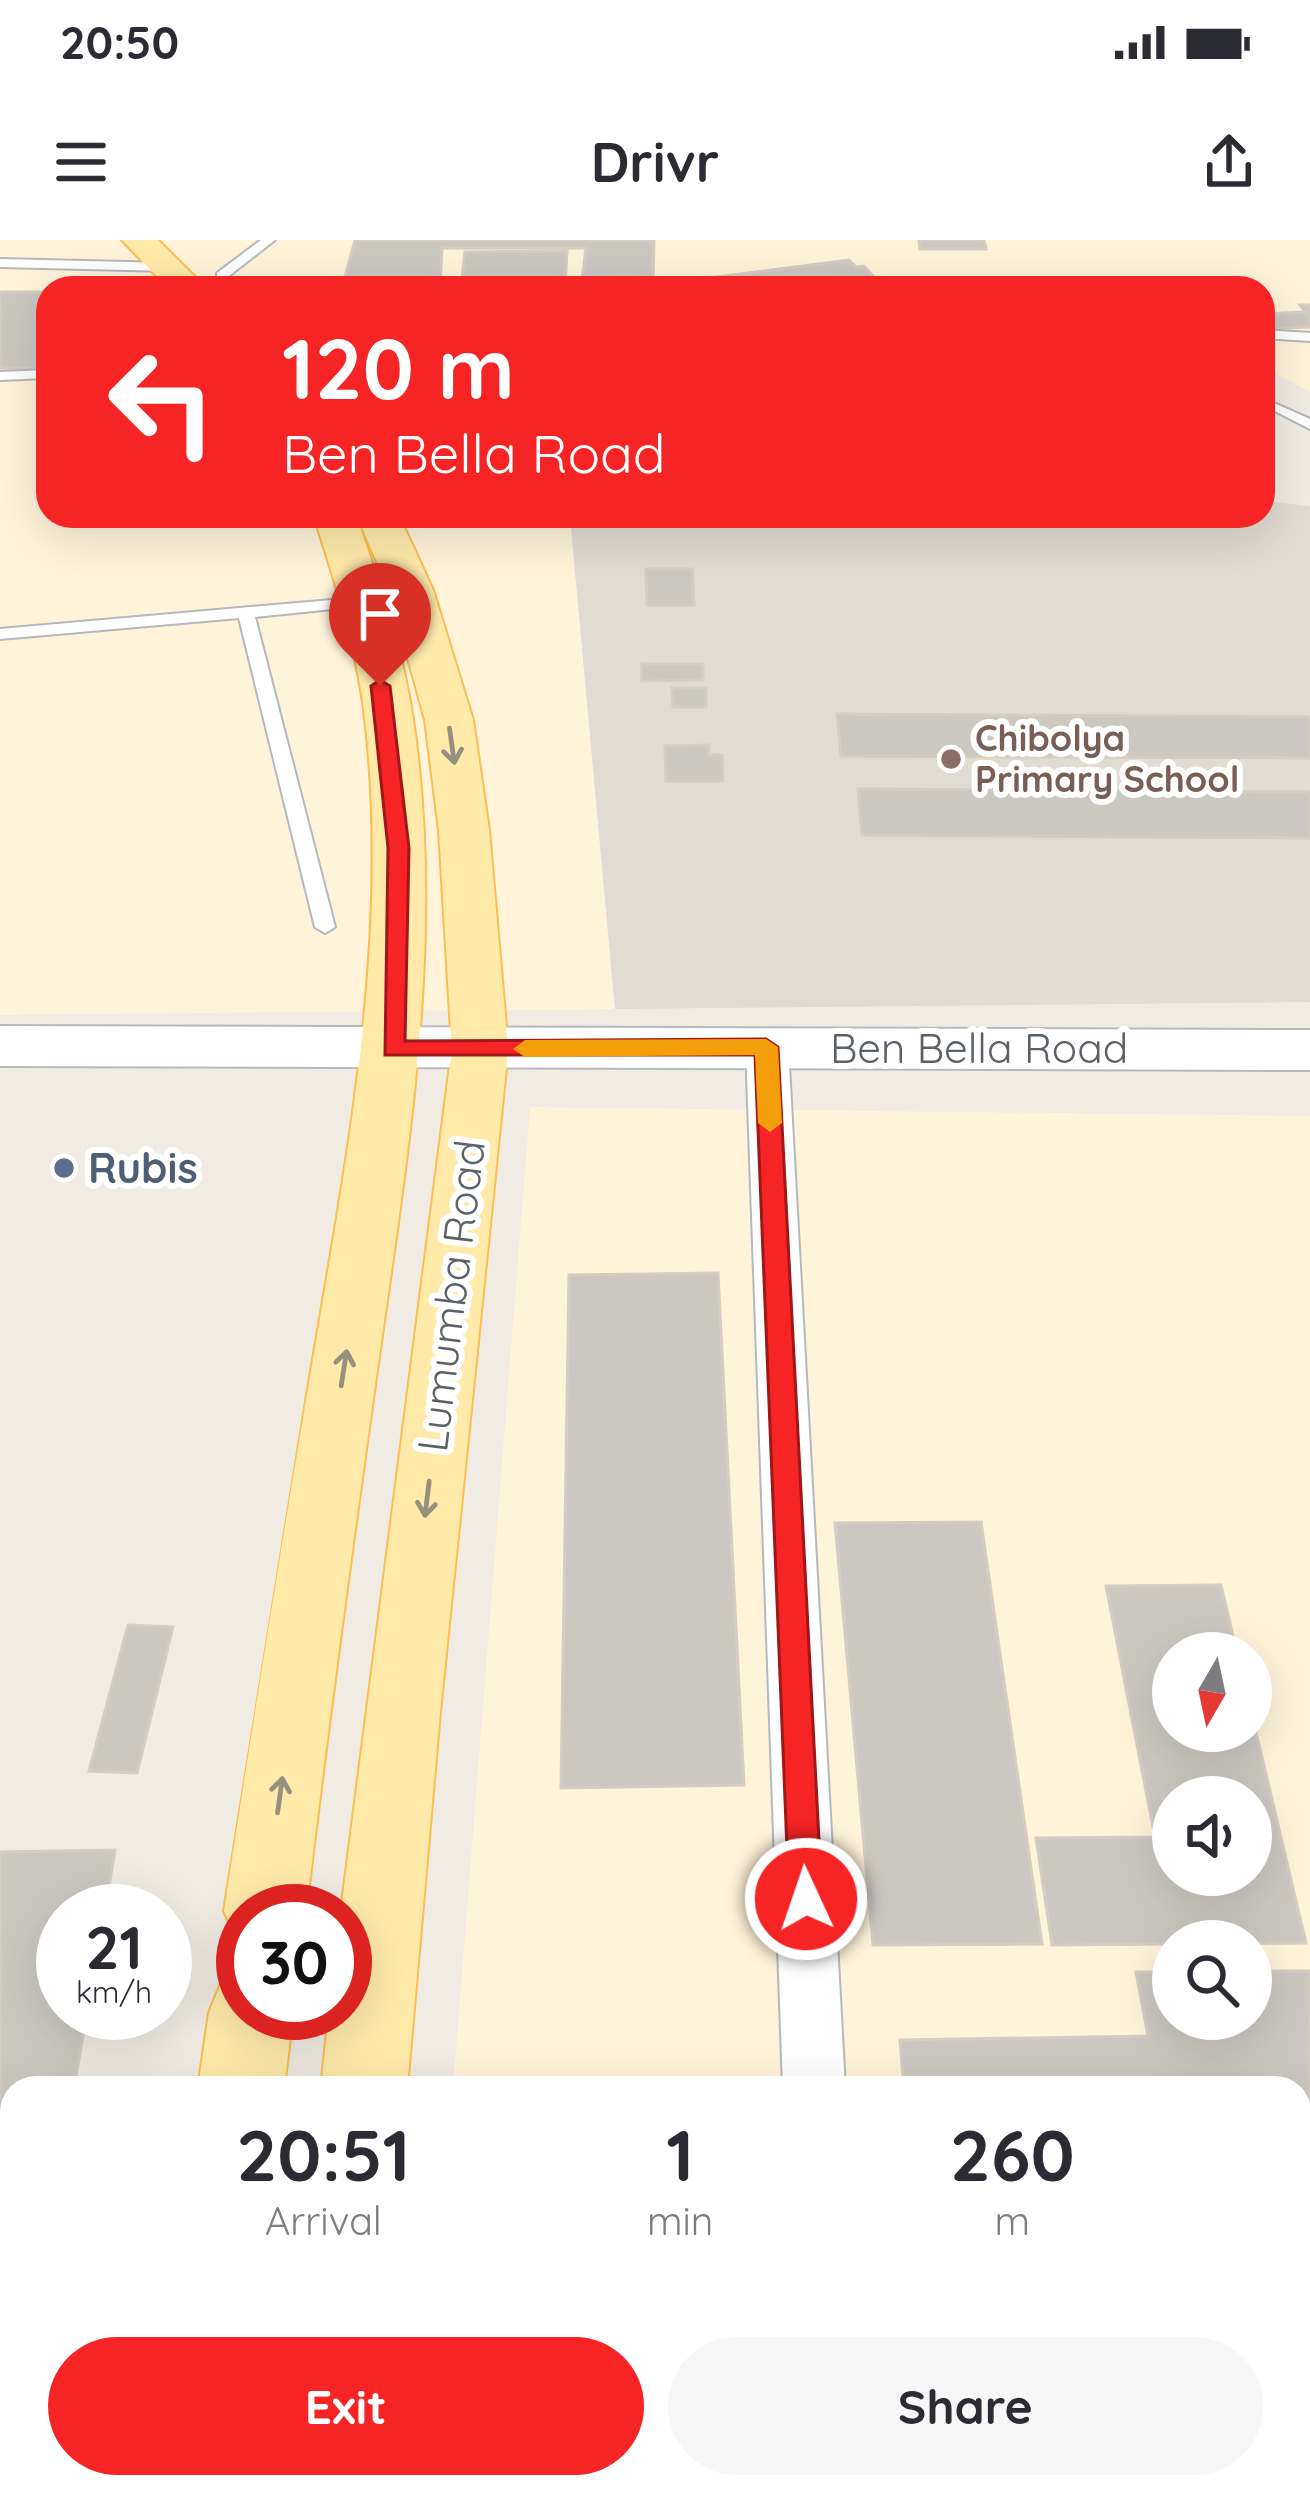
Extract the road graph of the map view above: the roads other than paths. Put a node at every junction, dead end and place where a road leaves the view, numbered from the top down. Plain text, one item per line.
1 (139, 240) edge
2 (269, 240) edge
3 (0, 263) edge
4 (180, 265) edge
5 (210, 276) edge
6 (232, 276) edge
7 (1275, 335) edge
8 (1310, 337) edge
9 (36, 374) edge
10 (0, 376) edge
11 (1275, 405) edge
12 (1310, 424) edge
13 (339, 528) edge
14 (383, 528) edge
15 (366, 602) junction
16 (246, 613) junction
17 (0, 634) edge
18 (325, 927) dead end
19 (0, 1046) edge
20 (766, 1047) junction
21 (393, 1049) junction
22 (480, 1049) junction
23 (1310, 1050) edge
24 (269, 1884) edge
25 (247, 2040) edge
26 (243, 2076) edge
27 (365, 2076) edge
28 (813, 2076) edge

1 - 4 main road
2 - 6 lane
3 - 4 lane
4 - 5 main road
7 - 8 lane
9 - 10 lane
11 - 12 lane
13 - 15 main road
14 -> 22 main road, Lumumba Road
15 - 16 lane
15 - 21 main road
16 - 17 lane
16 - 18 lane
19 - 21 main road, Ben Bella Road
20 - 22 main road, Ben Bella Road
20 - 23 main road, Ben Bella Road
20 - 28 street
21 - 22 main road, Ben Bella Road
24 -> 21 main road
22 -> 27 main road, Lumumba Road
25 - 26 main road

